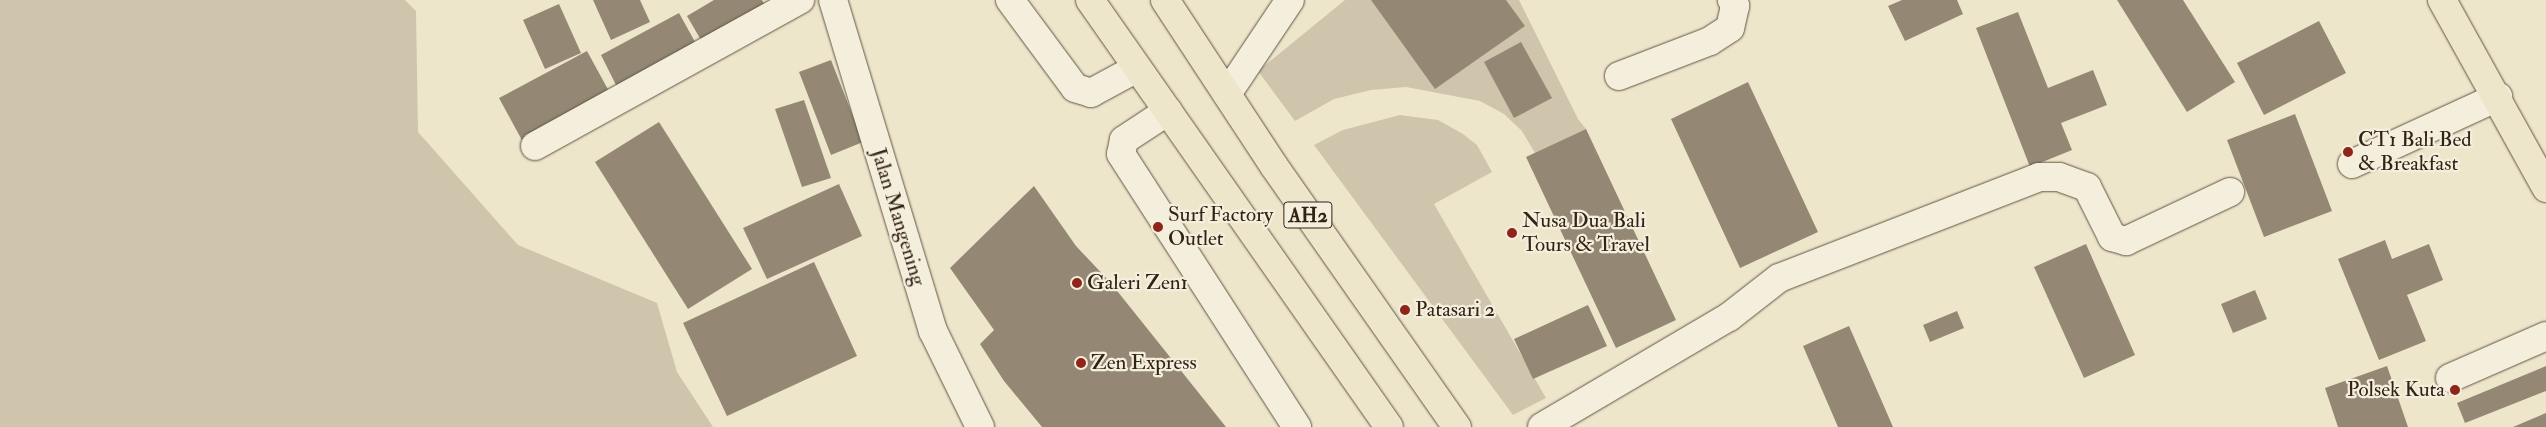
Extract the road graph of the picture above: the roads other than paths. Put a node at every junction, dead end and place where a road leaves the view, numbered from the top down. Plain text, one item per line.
1 (800, 0) edge
2 (833, 0) edge
3 (1010, 0) edge
4 (1090, 0) edge
5 (1165, 0) edge
6 (1290, 0) edge
7 (1732, 0) edge
8 (2442, 0) edge
9 (1137, 68) junction
10 (1619, 76) dead end
11 (1227, 94) junction
12 (2498, 98) junction
13 (1168, 111) junction
14 (535, 146) dead end
15 (2352, 164) dead end
16 (2546, 188) edge
17 (2230, 192) dead end
18 (2546, 336) edge
19 (2450, 378) dead end
20 (980, 427) edge
21 (1297, 427) edge
22 (1388, 427) edge
23 (1457, 427) edge
24 (1542, 427) edge

1 - 14 street
2 - 20 street, Jalan Mangening
3 - 9 street
4 - 9 main road, AH2
5 - 11 main road, AH2
6 - 11 street
7 - 10 street
8 - 12 main road
9 - 13 main road, AH2
11 - 23 main road, AH2
12 - 15 street
12 - 16 main road
13 - 21 street
13 - 22 main road, AH2
17 - 24 street
18 - 19 street

